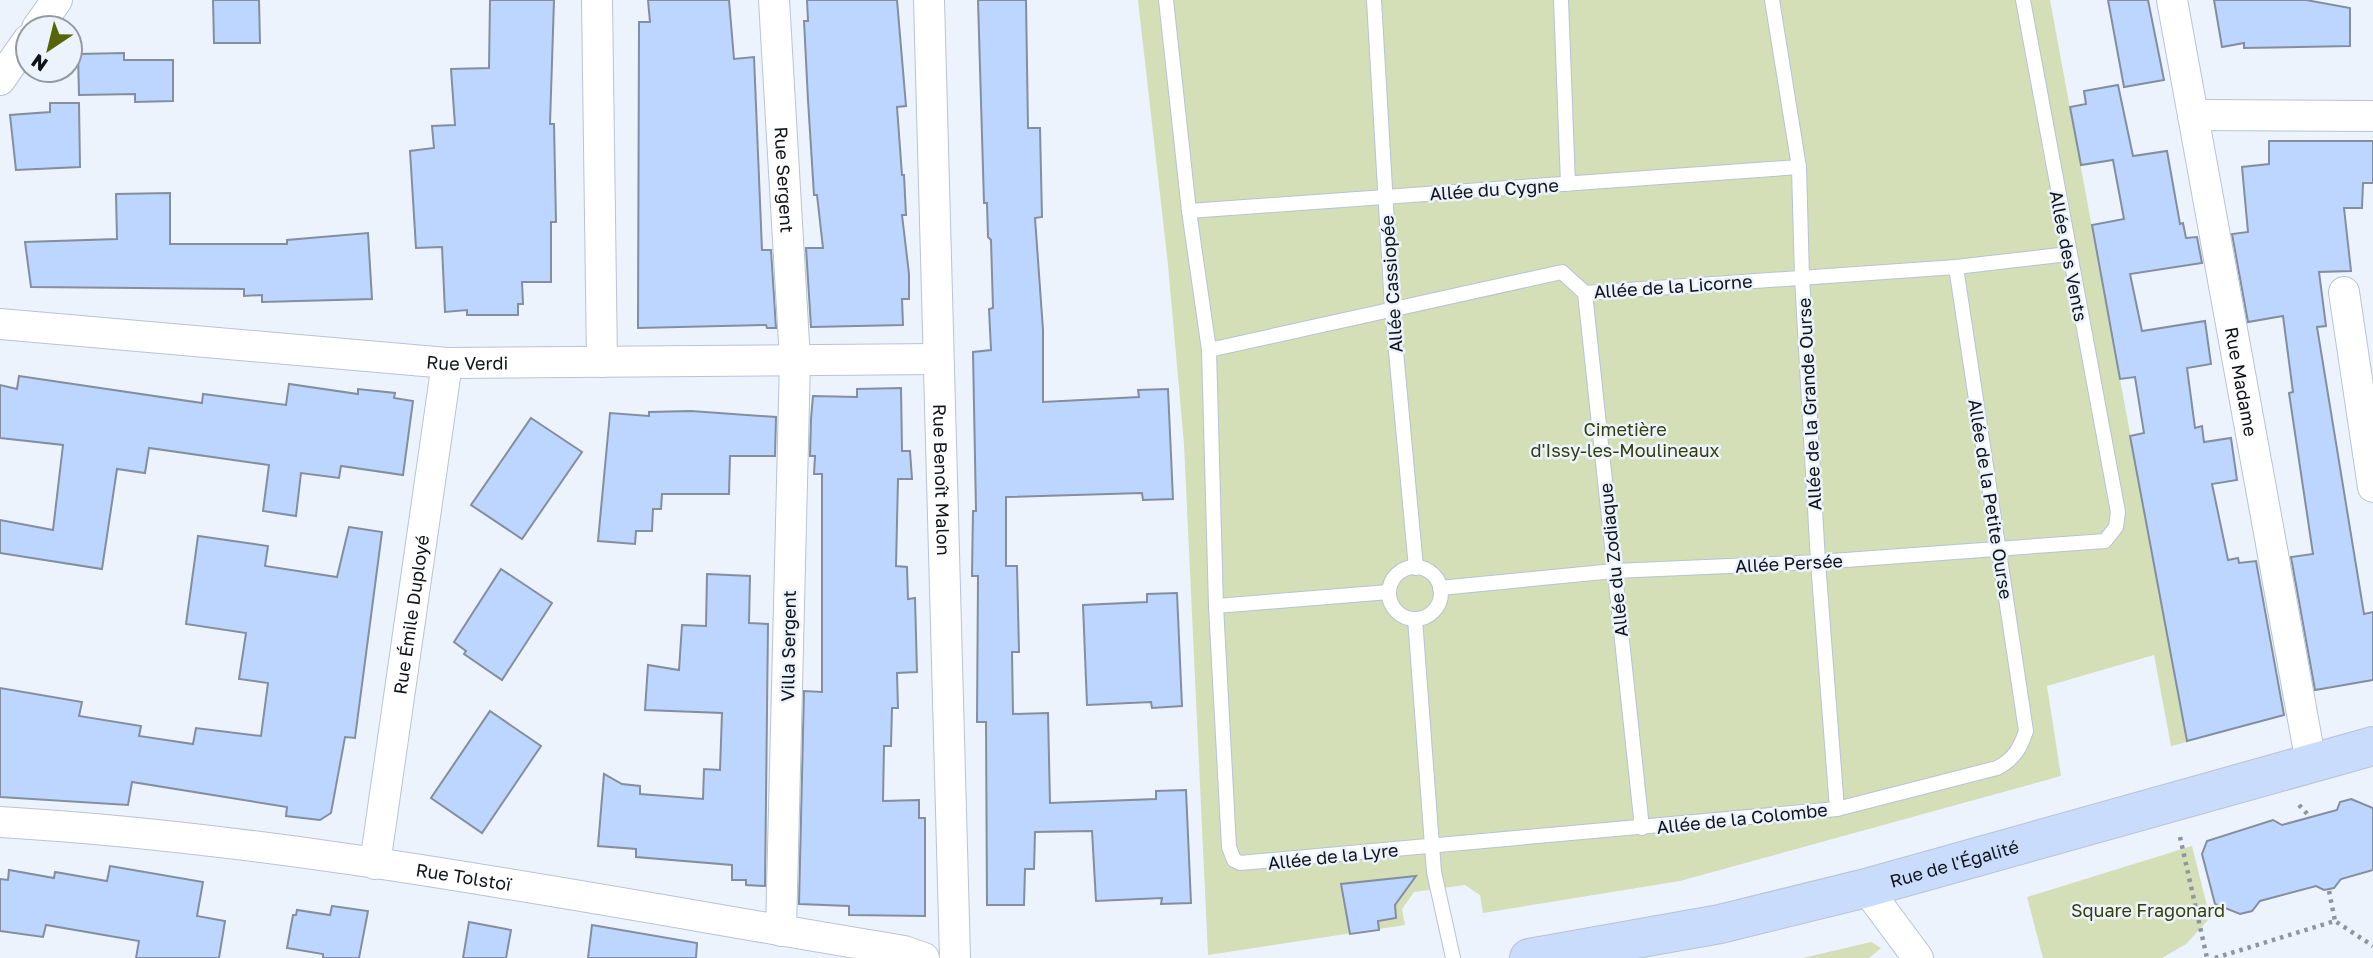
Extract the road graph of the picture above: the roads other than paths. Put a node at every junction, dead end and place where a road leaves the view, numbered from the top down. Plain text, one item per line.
1 (597, 0) edge
2 (774, 0) edge
3 (929, 0) edge
4 (1166, 0) edge
5 (1374, 0) edge
6 (1561, 0) edge
7 (1772, 0) edge
8 (2023, 0) edge
9 (2172, 0) edge
10 (14, 60) edge
11 (0, 80) edge
12 (2193, 115) junction
13 (2373, 116) edge
14 (1799, 167) junction
15 (1568, 184) junction
16 (1384, 197) junction
17 (1189, 211) junction
18 (2068, 254) junction
19 (1956, 267) junction
20 (1802, 276) junction
21 (2344, 292) dead end
22 (1585, 293) junction
23 (1392, 307) junction
24 (0, 324) edge
25 (1209, 350) junction
26 (938, 359) junction
27 (795, 360) junction
28 (602, 362) junction
29 (447, 363) junction
30 (2373, 487) edge
31 (2118, 512) joint
32 (1999, 548) junction
33 (1818, 562) junction
34 (1416, 568) junction
35 (1614, 571) junction
36 (1440, 587) junction
37 (1389, 592) junction
38 (1216, 606) junction
39 (1415, 619) junction
40 (2026, 731) joint
41 (2373, 746) edge
42 (2311, 763) junction
43 (1838, 809) junction
44 (0, 822) edge
45 (1642, 828) junction
46 (1433, 846) junction
47 (375, 864) junction
48 (1866, 888) junction
49 (781, 931) junction
50 (924, 958) edge
51 (955, 958) edge
52 (1453, 958) edge
53 (1529, 958) edge
54 (1918, 958) edge

1 - 28 street
2 - 27 street, Rue Sergent
3 - 26 street, Rue Benoît Malon
4 - 17 lane
5 - 16 lane, Allée Cassiopée
6 - 15 lane
7 - 14 lane, Allée de la Grande Ourse
8 - 18 lane, Allée des Vents
9 - 12 street, Rue Madame
10 - 11 street
12 - 13 street
12 - 42 street, Rue Madame
14 - 15 lane, Allée du Cygne
14 - 20 lane, Allée de la Grande Ourse
15 - 16 lane, Allée du Cygne
16 - 17 lane, Allée du Cygne
16 - 23 lane, Allée Cassiopée
17 - 25 lane
18 - 19 lane, Allée de la Licorne
18 - 31 lane, Allée des Vents
19 - 20 lane, Allée de la Licorne
19 - 32 lane, Allée de la Petite Ourse
20 - 22 lane, Allée de la Licorne
20 - 33 lane, Allée de la Grande Ourse
21 - 30 street
22 - 23 lane, Allée de la Licorne
22 - 35 lane, Allée du Zodiaque
23 - 25 lane, Allée de la Licorne
23 - 34 lane, Allée Cassiopée
24 - 29 street, Rue Verdi
25 - 38 lane
26 - 27 street, Rue Verdi
26 - 51 street, Rue Benoît Malon
27 - 28 street, Rue Verdi
27 - 49 street, Villa Sergent
28 - 29 street, Rue Verdi
29 - 47 street, Rue Émile Duployé
31 - 32 lane, Allée Persée
32 - 33 lane, Allée Persée
32 - 40 lane, Allée de la Petite Ourse
33 - 35 lane, Allée Persée
33 - 43 lane, Allée de la Grande Ourse
34 - 36 lane
34 - 37 lane
35 - 36 lane, Allée Persée
35 - 45 lane, Allée du Zodiaque
36 - 39 lane
37 - 38 lane
37 - 39 lane
38 - 46 lane, Allée de la Lyre
39 - 46 lane
40 - 43 lane, Allée de la Colombe
41 - 42 main road, Rue de l'Égalité
42 - 48 main road, Rue de l'Égalité
43 - 45 lane, Allée de la Colombe
44 - 47 street, Rue Tolstoï
45 - 46 lane, Allée de la Colombe
46 - 52 lane
47 - 49 street, Rue Tolstoï
48 - 53 main road, Rue de l'Égalité
48 - 54 street
49 - 50 street, Rue Tolstoï

